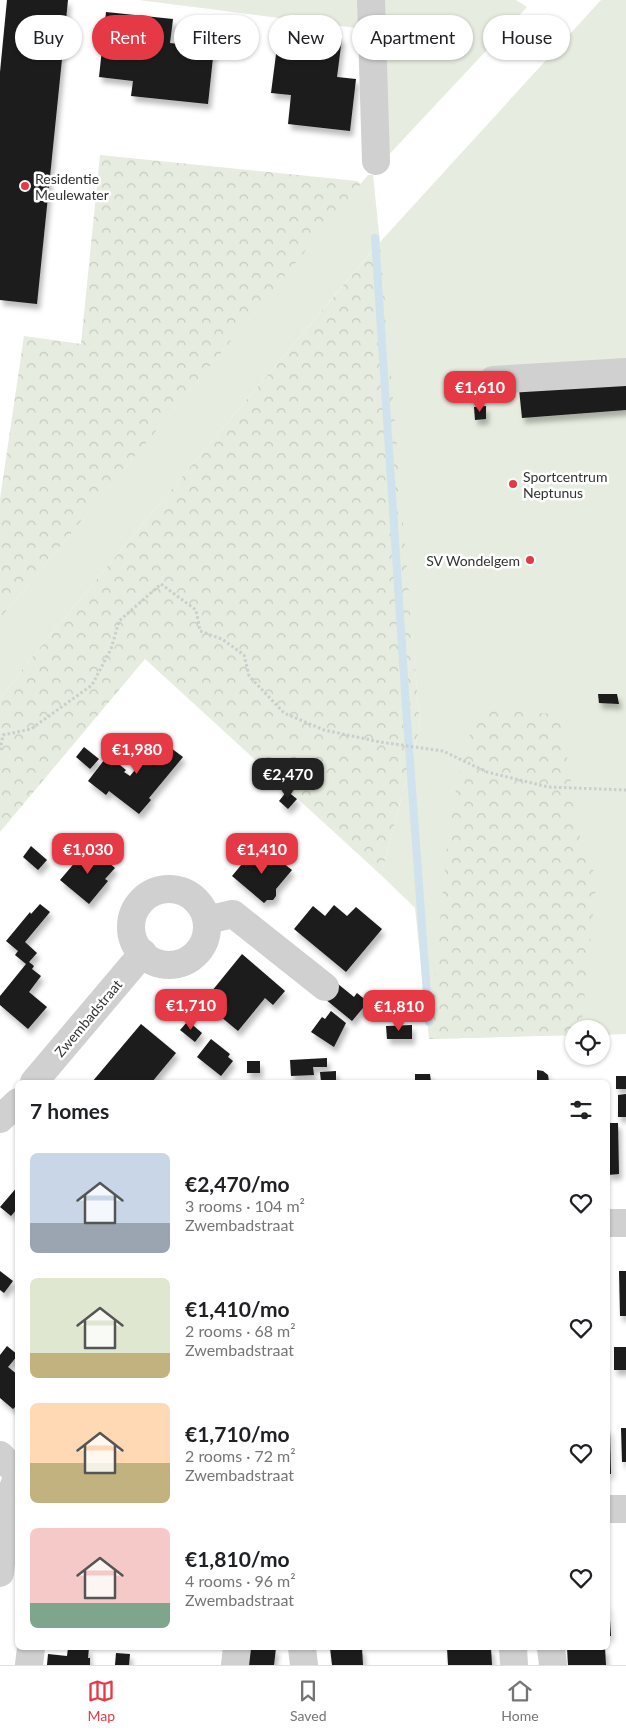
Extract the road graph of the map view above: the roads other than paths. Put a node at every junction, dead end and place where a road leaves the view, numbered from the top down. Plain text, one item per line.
1 (371, 0) edge
2 (376, 161) dead end
3 (626, 372) edge
4 (493, 380) dead end
5 (206, 920) junction
6 (143, 953) junction
7 (325, 987) dead end
8 (36, 1080) edge
9 (0, 1086) edge
10 (15, 1099) edge
11 (15, 1105) edge
12 (0, 1119) edge
13 (610, 1223) edge
14 (626, 1223) edge
15 (0, 1455) edge
16 (15, 1471) edge
17 (15, 1483) edge
18 (626, 1508) edge
19 (610, 1509) edge
20 (0, 1573) edge
21 (31, 1650) edge
22 (237, 1650) edge
23 (302, 1650) edge
24 (513, 1650) edge
25 (551, 1650) edge
26 (29, 1665) edge
27 (235, 1665) edge
28 (304, 1665) edge
29 (514, 1665) edge
30 (553, 1665) edge

1 - 2 street
3 - 4 street
5 - 6 street
5 - 6 street
5 - 7 street
6 - 8 street, Zwembadstraat
9 - 10 street
11 - 12 street
13 - 14 street
15 - 16 street
17 - 20 street
18 - 19 street
21 - 26 street
22 - 27 street
23 - 28 street
24 - 29 street
25 - 30 street

